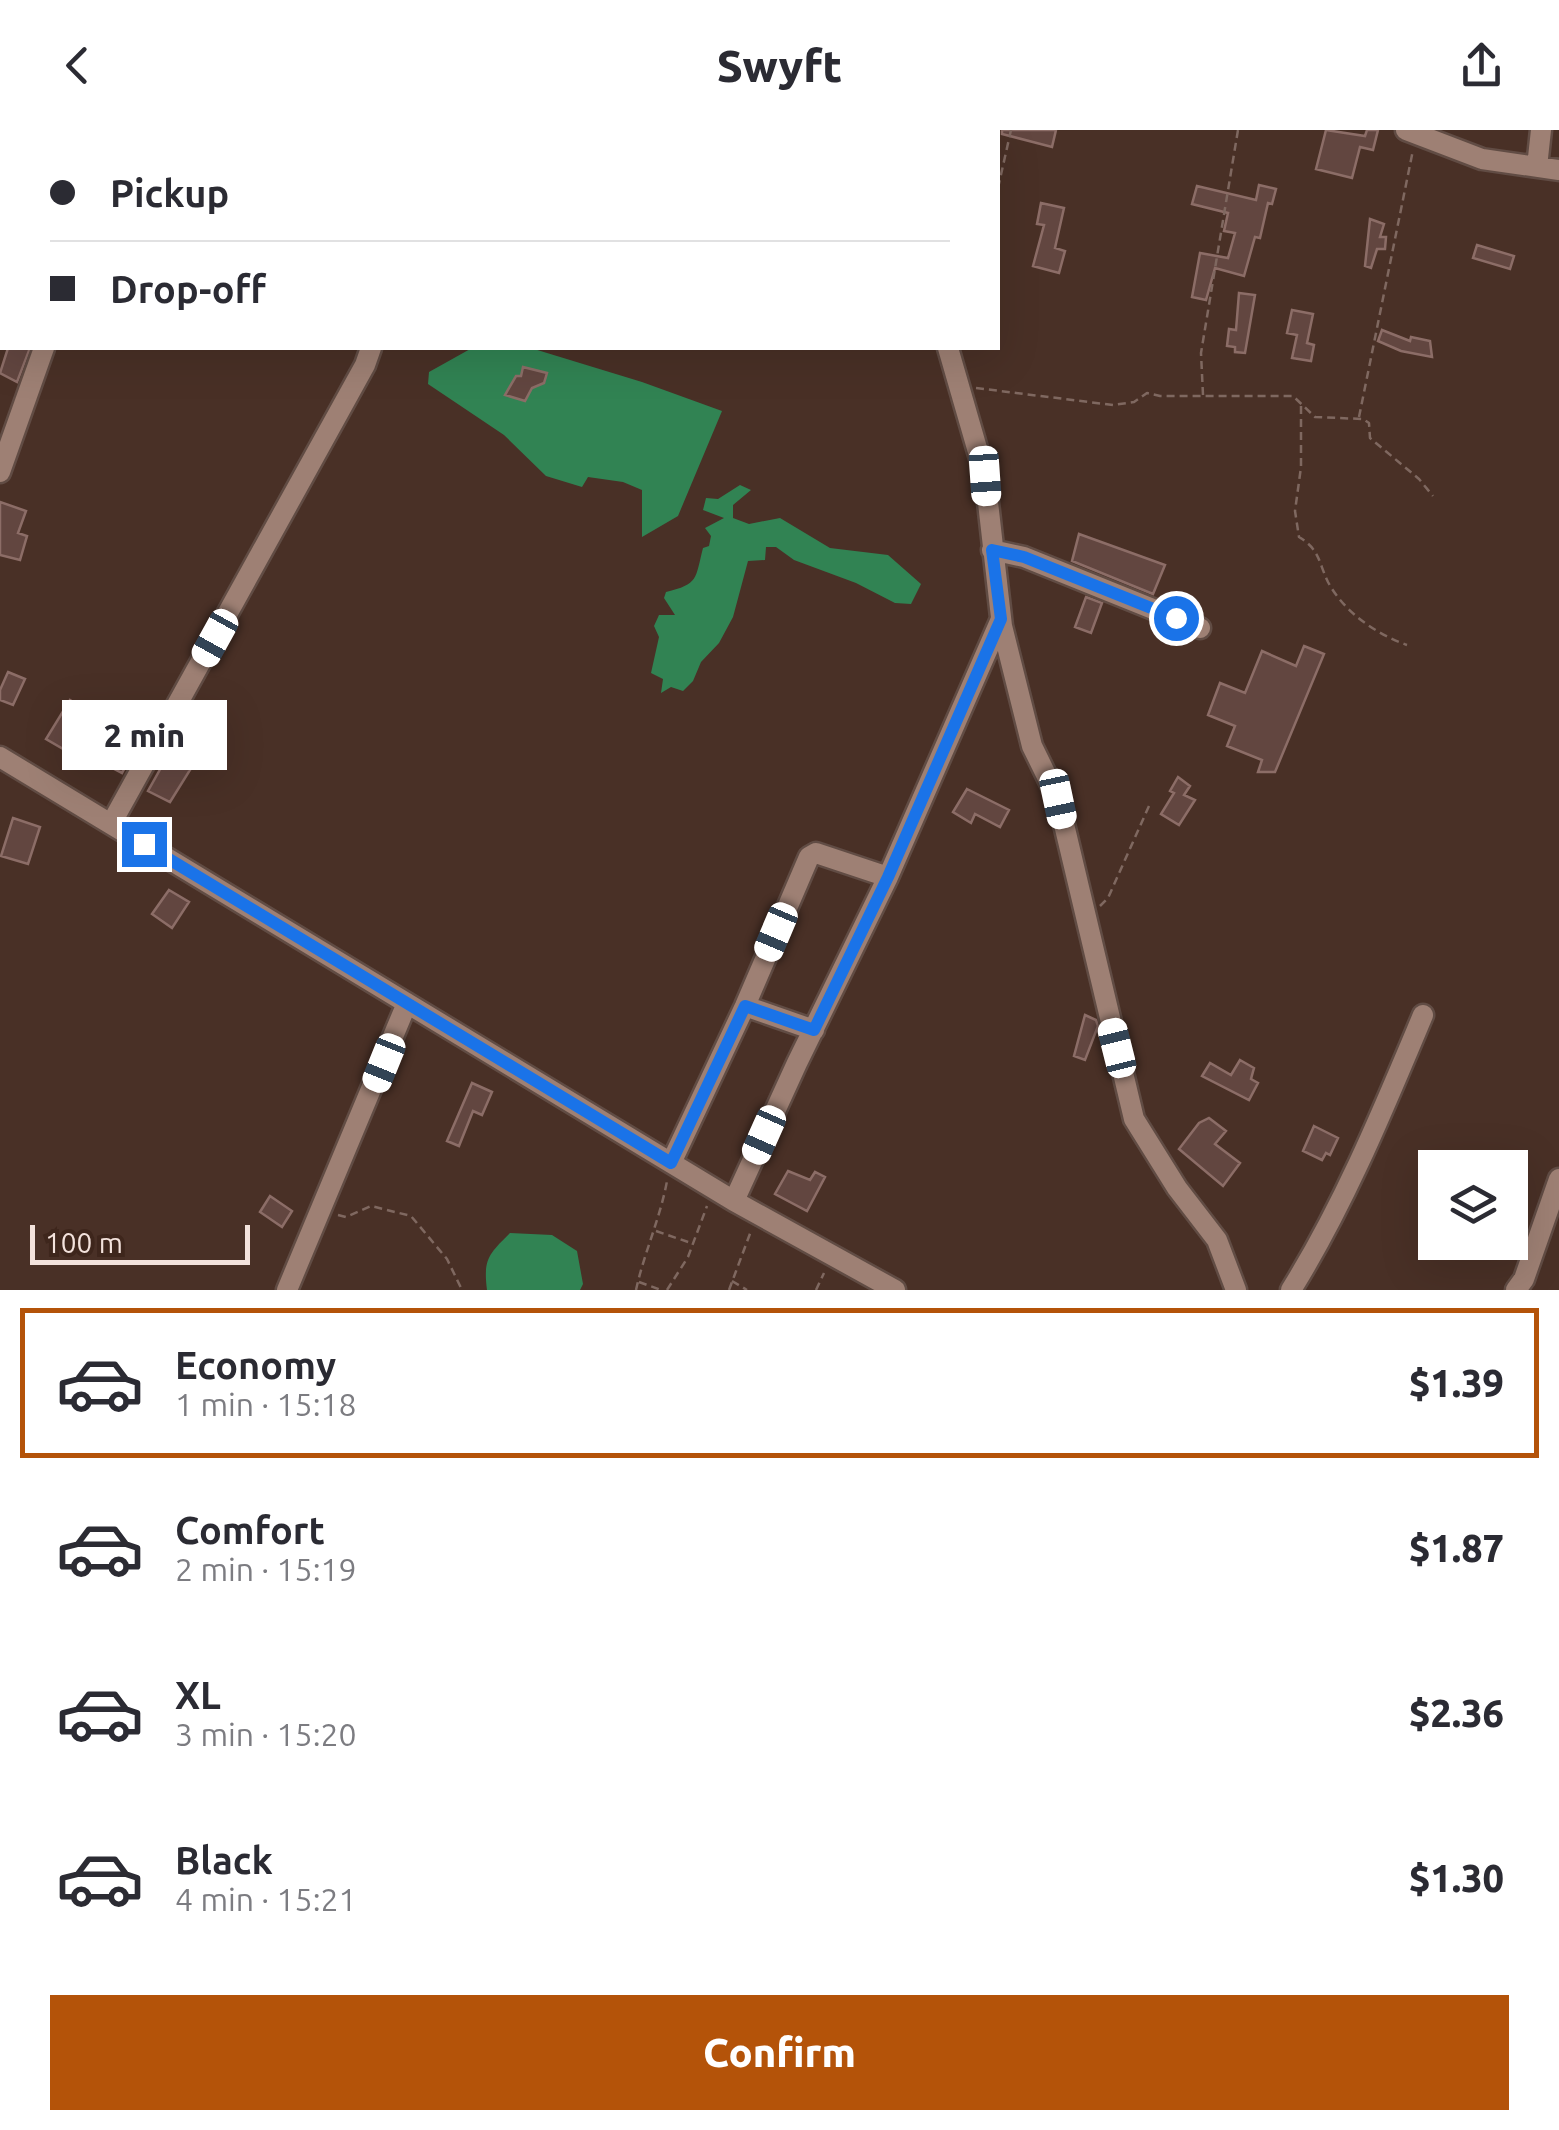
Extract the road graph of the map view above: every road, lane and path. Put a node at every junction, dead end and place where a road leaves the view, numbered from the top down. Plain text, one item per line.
1 (1011, 130) edge
2 (1238, 130) edge
3 (1541, 130) edge
4 (1411, 132) edge
5 (1537, 167) junction
6 (1559, 170) edge
7 (1000, 179) edge
8 (43, 350) edge
9 (370, 350) edge
10 (949, 350) edge
11 (1204, 396) junction
12 (962, 397) junction
13 (1301, 404) junction
14 (1359, 419) junction
15 (0, 472) edge
16 (1432, 496) dead end
17 (992, 550) junction
18 (1001, 619) junction
19 (1200, 628) dead end
20 (1407, 645) dead end
21 (0, 757) edge
22 (1150, 806) dead end
23 (111, 824) junction
24 (888, 877) junction
25 (1086, 922) junction
26 (407, 1003) junction
27 (745, 1006) junction
28 (1422, 1015) dead end
29 (814, 1030) junction
30 (671, 1163) junction
31 (1559, 1179) edge
32 (713, 1188) junction
33 (734, 1201) junction
34 (322, 1211) junction
35 (758, 1214) junction
36 (654, 1231) junction
37 (693, 1244) junction
38 (832, 1256) junction
39 (638, 1281) junction
40 (732, 1281) junction
41 (288, 1290) edge
42 (462, 1290) edge
43 (636, 1290) edge
44 (660, 1290) edge
45 (667, 1290) edge
46 (729, 1290) edge
47 (747, 1290) edge
48 (816, 1290) edge
49 (895, 1290) edge
50 (1236, 1290) edge
51 (1291, 1290) edge
52 (1516, 1290) edge

1 - 7 path
2 - 11 path
3 - 5 street
4 - 5 street
4 - 14 path
5 - 6 street
8 - 15 street
9 - 23 street
10 - 12 street
11 - 12 path
11 - 13 path
12 - 17 street
13 - 14 path
13 - 20 path
14 - 16 path
17 - 18 street
17 - 19 street
18 - 24 street
18 - 25 street
21 - 23 street
22 - 25 path
23 - 26 street
24 - 27 street
24 - 29 street
25 - 50 street
26 - 30 street
26 - 34 street
27 - 29 street
27 - 30 street
28 - 51 street
29 - 33 street
30 - 32 street
30 - 36 path
31 - 52 street
32 - 33 street
32 - 37 path
33 - 35 street
34 - 41 street
34 - 42 path
35 - 38 street
35 - 40 path
36 - 37 path
36 - 39 path
37 - 45 path
38 - 48 path
38 - 49 street
39 - 43 path
39 - 44 path
40 - 46 path
40 - 47 path

